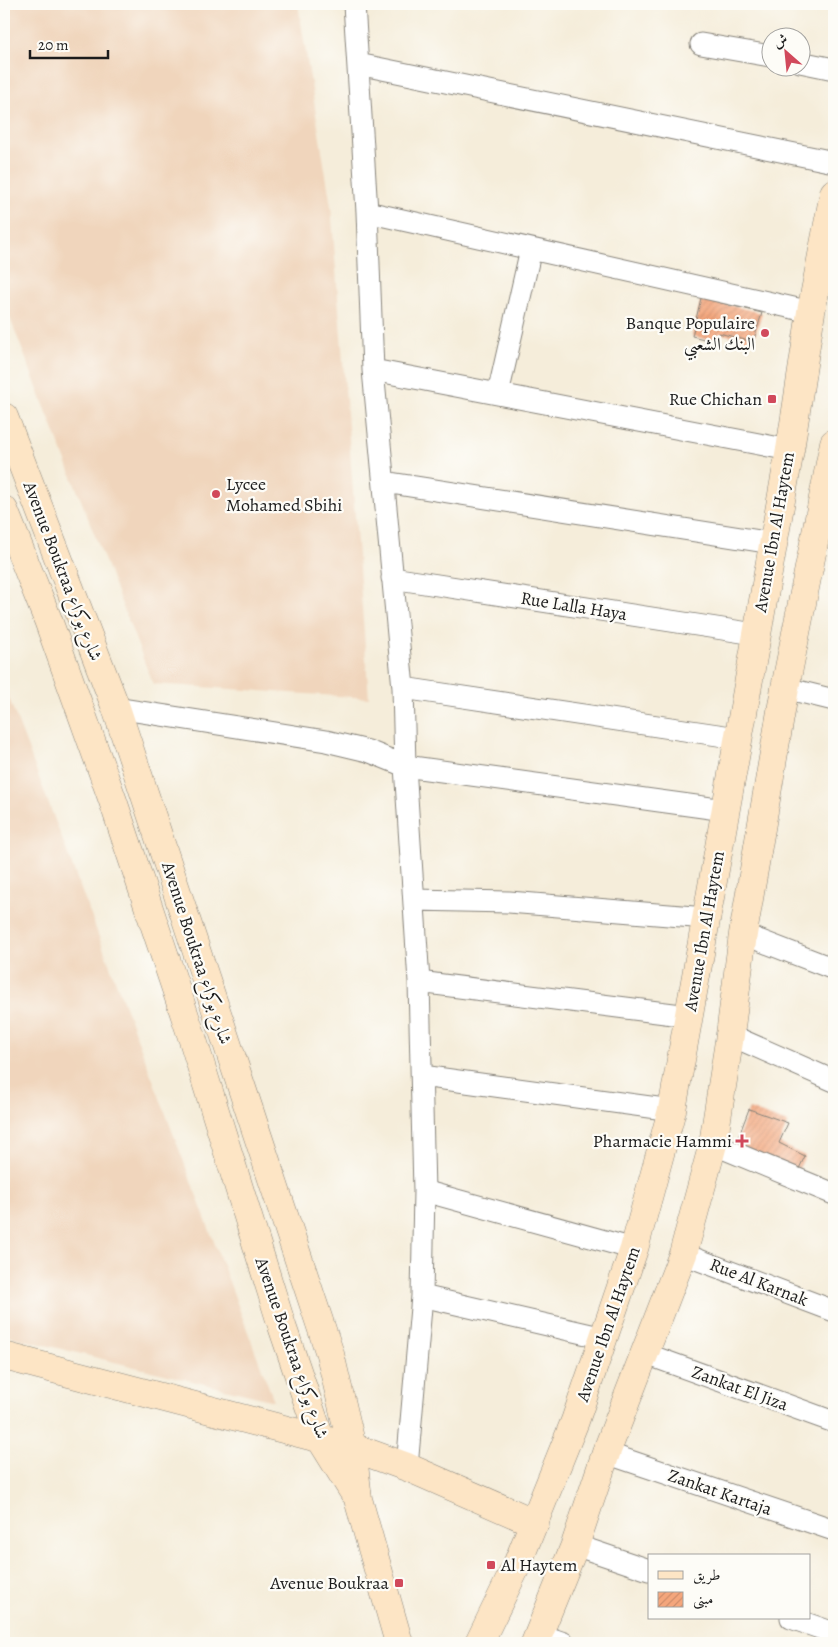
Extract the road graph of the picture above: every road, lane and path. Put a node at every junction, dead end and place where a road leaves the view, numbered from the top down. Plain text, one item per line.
1 (354, 4) edge
2 (701, 44) dead end
3 (760, 54) edge
4 (358, 64) junction
5 (810, 64) edge
6 (834, 69) edge
7 (834, 162) edge
8 (834, 193) edge
9 (368, 212) junction
10 (531, 249) junction
11 (823, 314) edge
12 (373, 370) junction
13 (498, 394) junction
14 (4, 417) edge
15 (834, 443) edge
16 (790, 450) junction
17 (384, 482) junction
18 (4, 510) edge
19 (773, 544) junction
20 (392, 578) junction
21 (755, 634) junction
22 (403, 688) junction
23 (786, 688) junction
24 (834, 700) edge
25 (116, 708) junction
26 (738, 738) junction
27 (405, 766) junction
28 (725, 810) junction
29 (414, 900) junction
30 (706, 918) junction
31 (743, 934) junction
32 (834, 969) edge
33 (419, 982) junction
34 (689, 1016) junction
35 (730, 1035) junction
36 (422, 1076) junction
37 (834, 1081) edge
38 (672, 1110) junction
39 (713, 1144) junction
40 (424, 1191) junction
41 (834, 1194) edge
42 (634, 1249) junction
43 (683, 1254) junction
44 (422, 1296) junction
45 (834, 1310) edge
46 (604, 1338) junction
47 (646, 1354) junction
48 (4, 1356) edge
49 (834, 1422) edge
50 (320, 1438) junction
51 (352, 1447) junction
52 (606, 1453) junction
53 (407, 1467) junction
54 (358, 1499) junction
55 (534, 1524) junction
56 (834, 1530) edge
57 (575, 1545) junction
58 (648, 1570) edge
59 (797, 1620) edge
60 (834, 1633) edge
61 (536, 1639) edge
62 (399, 1643) edge
63 (479, 1643) edge
64 (564, 1643) edge

1 - 4 street
2 - 3 street
4 - 7 street
4 - 9 street
5 - 6 street
8 - 11 street, Avenue Ibn Al Haytem
9 - 10 street
9 - 12 street
10 - 11 street
10 - 13 street
11 - 16 street, Avenue Ibn Al Haytem
12 - 13 street
12 - 17 street
13 - 16 street
14 - 25 street, Avenue Boukraa شارع بوكراع
15 - 23 street
16 - 19 street, Avenue Ibn Al Haytem
17 - 19 street
17 - 20 street
18 - 50 street, Avenue Boukraa شارع بوكراع
19 - 21 street, Avenue Ibn Al Haytem
20 - 21 street, Rue Lalla Haya
20 - 22 street
21 - 26 street, Avenue Ibn Al Haytem
22 - 26 street
22 - 27 street
23 - 24 street
23 - 31 street
25 - 27 street
25 - 51 street, Avenue Boukraa شارع بوكراع
26 - 28 street, Avenue Ibn Al Haytem
27 - 28 street
27 - 29 street
28 - 30 street, Avenue Ibn Al Haytem
29 - 30 street
29 - 33 street
30 - 34 street, Avenue Ibn Al Haytem
31 - 32 street
31 - 35 street
33 - 34 street
33 - 36 street
34 - 38 street, Avenue Ibn Al Haytem
35 - 37 street
35 - 39 street
36 - 38 street
36 - 40 street
38 - 42 street, Avenue Ibn Al Haytem
39 - 41 street
39 - 43 street
40 - 42 street
40 - 44 street
42 - 46 street, Avenue Ibn Al Haytem
43 - 45 street, Rue Al Karnak
43 - 47 street
44 - 46 street
44 - 53 street
46 - 55 street, Avenue Ibn Al Haytem
47 - 49 street, Zankat El Jiza
47 - 52 street
48 - 50 street
50 - 51 street
50 - 54 street, Avenue Boukraa شارع بوكراع
51 - 53 street
51 - 54 street, Avenue Boukraa شارع بوكراع
52 - 56 street, Zankat Kartaja
52 - 57 street
53 - 55 street
54 - 62 street, Avenue Boukraa شارع بوكراع
55 - 63 street, Avenue Ibn Al Haytem
57 - 58 street
57 - 61 street
59 - 60 street
61 - 64 street

